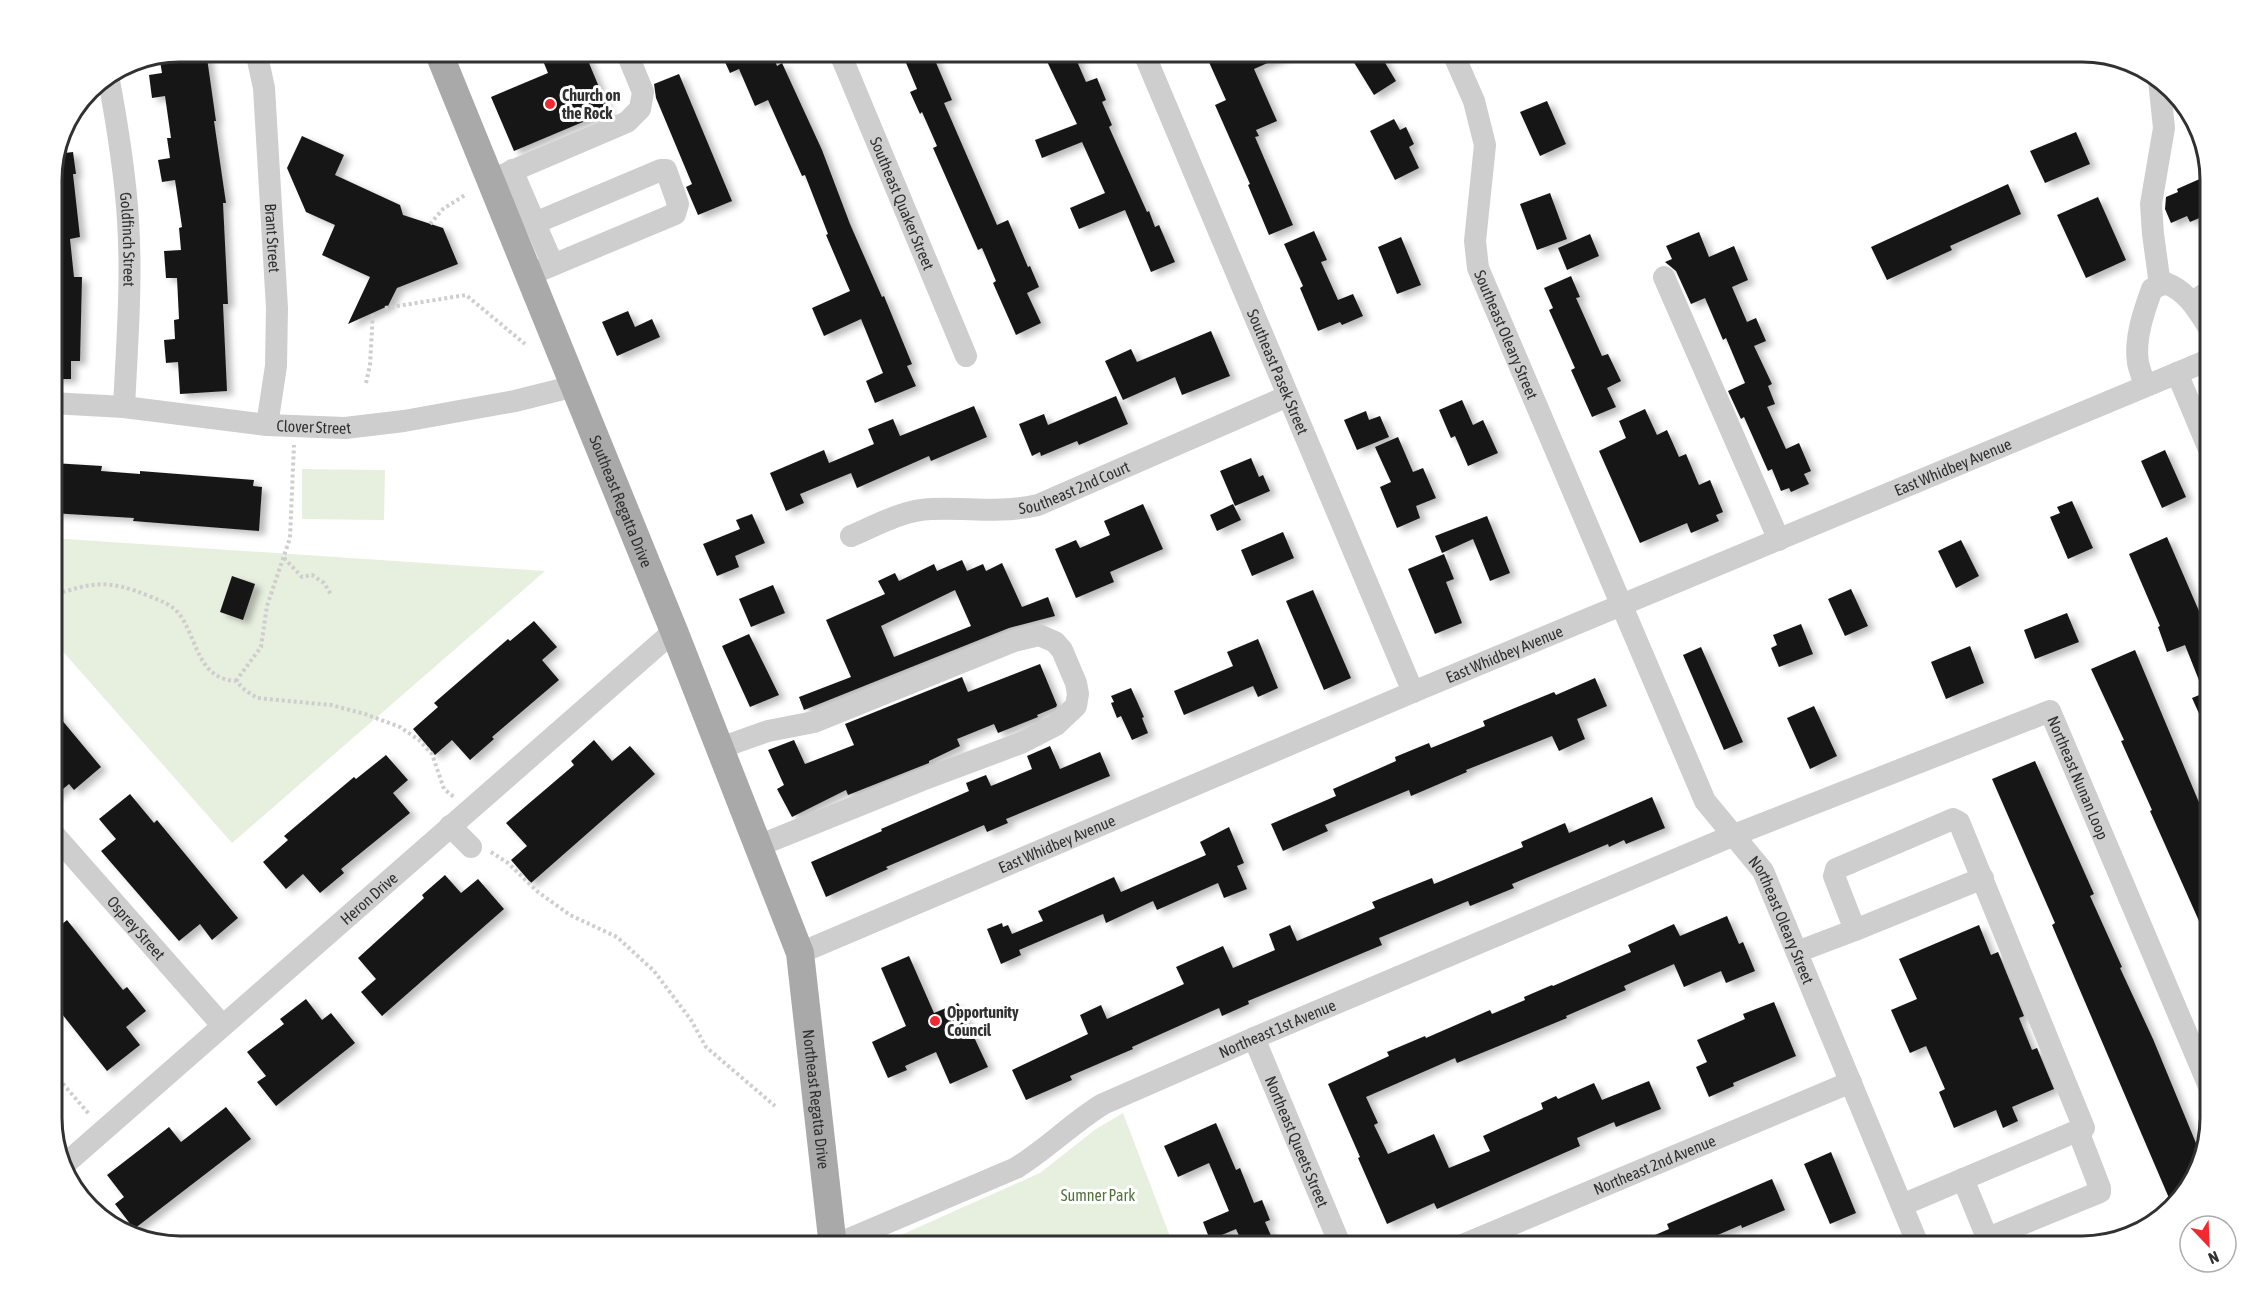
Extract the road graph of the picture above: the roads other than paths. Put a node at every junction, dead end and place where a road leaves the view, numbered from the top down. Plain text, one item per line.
1 (258, 62) edge
2 (444, 62) edge
3 (631, 62) edge
4 (844, 62) edge
5 (1148, 62) edge
6 (1457, 62) edge
7 (110, 84) edge
8 (2160, 91) edge
9 (502, 175) junction
10 (535, 223) junction
11 (541, 270) junction
12 (1664, 277) dead end
13 (2160, 285) junction
14 (2200, 296) edge
15 (966, 356) dead end
16 (2200, 364) edge
17 (2177, 373) junction
18 (575, 386) junction
19 (2145, 386) junction
20 (1288, 396) junction
21 (62, 404) edge
22 (124, 407) junction
23 (267, 425) junction
24 (2200, 428) edge
25 (851, 536) dead end
26 (1779, 540) junction
27 (1621, 607) junction
28 (674, 631) junction
29 (1413, 692) junction
30 (720, 748) junction
31 (450, 826) junction
32 (1734, 835) junction
33 (62, 843) edge
34 (759, 846) junction
35 (471, 847) road end
36 (1983, 878) junction
37 (1855, 930) junction
38 (800, 952) junction
39 (1797, 952) junction
40 (222, 1025) junction
41 (1254, 1038) junction
42 (2200, 1064) edge
43 (1851, 1082) junction
44 (2078, 1131) junction
45 (69, 1160) edge
46 (1963, 1179) junction
47 (1902, 1205) junction
48 (831, 1236) edge
49 (858, 1236) edge
50 (1336, 1236) edge
51 (1484, 1236) edge
52 (1915, 1236) edge

1 - 23 street, Brant Street
2 - 9 main road, Southeast Regatta Drive
3 - 9 street
4 - 15 street, Southeast Quaker Street
5 - 20 street, Southeast Pasek Street
6 - 27 street, Southeast Oleary Street
7 - 22 street, Goldfinch Street
8 - 13 street
9 - 10 street
9 - 11 main road, Southeast Regatta Drive
10 - 11 street
10 - 11 street
11 - 18 main road, Southeast Regatta Drive
12 - 26 street
13 - 14 street
13 - 19 street
16 - 17 street, East Whidbey Avenue
17 - 19 street, East Whidbey Avenue
17 - 24 street
18 - 23 street, Clover Street
18 - 28 main road, Southeast Regatta Drive
19 - 26 street, East Whidbey Avenue
20 - 25 street, Southeast 2nd Court
20 - 29 street, Southeast Pasek Street
21 - 22 street, Clover Street
22 - 23 street, Clover Street
26 - 27 street, East Whidbey Avenue
27 - 29 street, East Whidbey Avenue
27 - 32 street, Northeast Oleary Street
28 - 30 main road, Southeast Regatta Drive
28 - 31 street, Heron Drive
29 - 38 street, East Whidbey Avenue
30 - 34 main road, Southeast Regatta Drive
30 - 34 street
31 - 35 street
31 - 40 street, Heron Drive
32 - 39 street, Northeast Oleary Street
32 - 41 street, Northeast 1st Avenue
32 - 42 street, Northeast Nunan Loop
33 - 40 street, Osprey Street
34 - 38 main road, Southeast Regatta Drive
36 - 37 street
36 - 37 street
36 - 44 street
37 - 39 street
38 - 48 main road, Northeast Regatta Drive
39 - 43 street, Northeast Oleary Street
40 - 45 street, Heron Drive
41 - 49 street, Northeast 1st Avenue
41 - 50 street, Northeast Queets Street
43 - 47 street, Northeast Oleary Street
43 - 51 street, Northeast 2nd Avenue
44 - 46 street
44 - 46 street
46 - 47 street
47 - 52 street, Northeast Oleary Street

